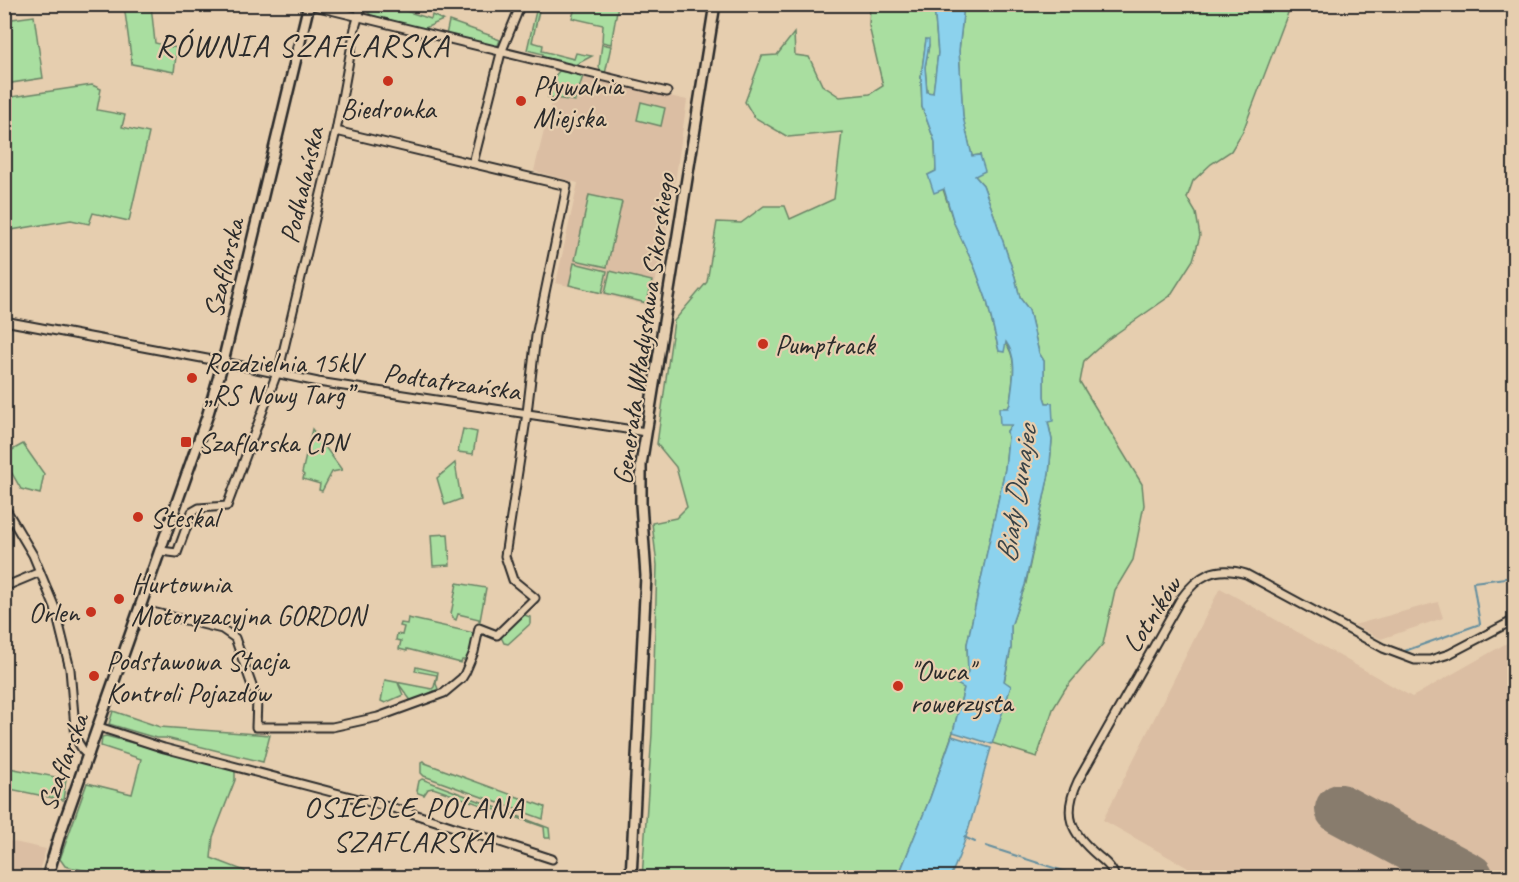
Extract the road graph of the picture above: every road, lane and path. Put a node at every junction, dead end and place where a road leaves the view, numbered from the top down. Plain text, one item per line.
1 (362, 4) edge
2 (521, 4) edge
3 (715, 4) edge
4 (308, 5) edge
5 (357, 18) junction
6 (501, 53) junction
7 (667, 92) dead end
8 (336, 131) junction
9 (473, 163) junction
10 (4, 321) edge
11 (223, 362) junction
12 (277, 374) junction
13 (527, 413) junction
14 (646, 432) junction
15 (4, 506) edge
16 (161, 551) junction
17 (40, 572) junction
18 (4, 587) edge
19 (140, 609) junction
20 (1515, 620) edge
21 (99, 727) junction
22 (89, 754) junction
23 (552, 859) dead end
24 (47, 878) edge
25 (631, 878) edge
26 (1115, 878) edge

1 - 5 street, Podhalańska
2 - 6 street
3 - 14 street, Generała Władysława Sikorskiego
4 - 5 street
4 - 11 street, Szaflarska
5 - 6 street
5 - 8 street, Podhalańska
6 - 7 street
6 - 9 street
8 - 9 street
8 - 12 street, Podhalańska
9 - 13 street
10 - 11 street, Podtatrzańska
11 - 12 street, Podtatrzańska
11 - 16 street, Szaflarska
12 - 13 street, Podtatrzańska
12 - 16 street, Podhalańska
13 - 14 street, Podtatrzańska
13 - 19 street
14 - 25 street, Generała Władysława Sikorskiego
15 - 17 street
16 - 19 street, Szaflarska
17 - 18 street
17 - 22 street
19 - 21 street, Szaflarska
20 - 26 street, Lotników
21 - 22 street, Szaflarska
21 - 23 street
22 - 24 street, Szaflarska

